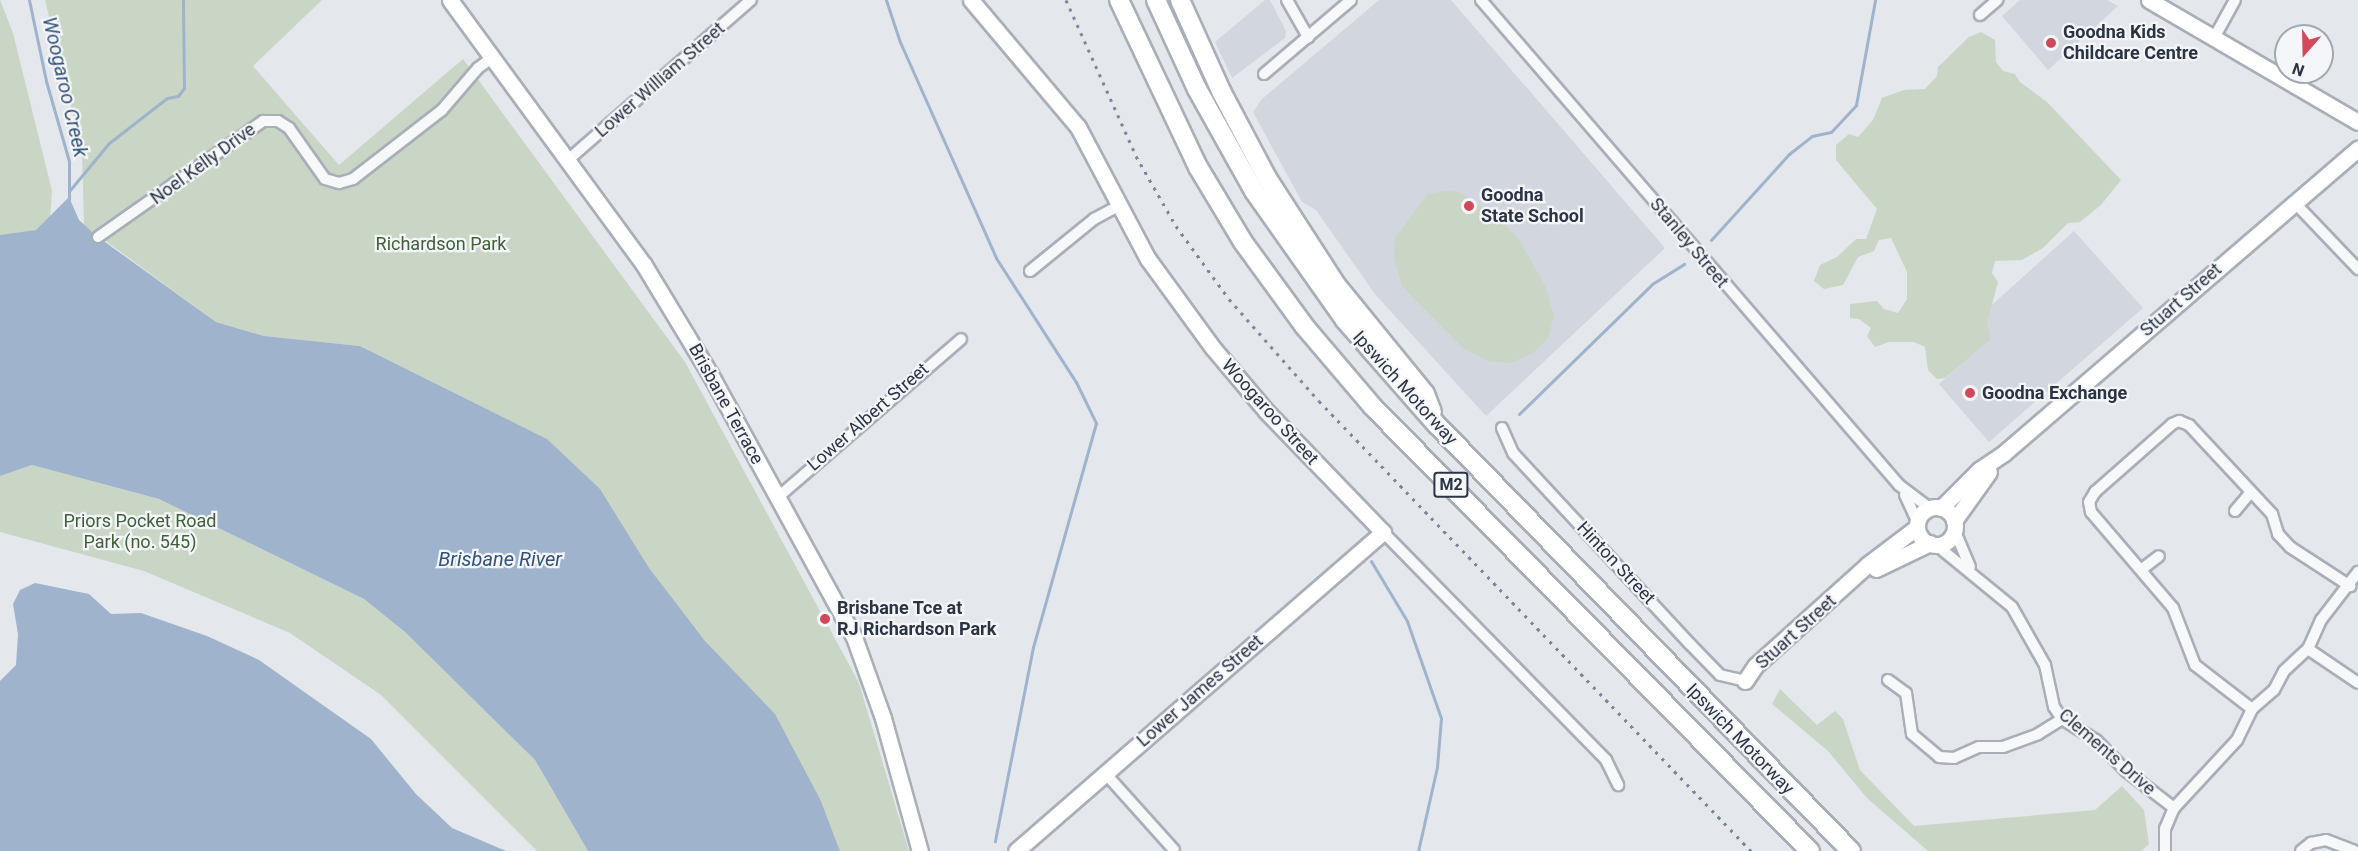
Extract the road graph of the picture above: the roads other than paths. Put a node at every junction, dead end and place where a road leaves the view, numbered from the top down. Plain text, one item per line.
1 (450, 0) edge
2 (751, 0) edge
3 (971, 0) edge
4 (1119, 0) edge
5 (1156, 0) edge
6 (1180, 0) edge
7 (1287, 0) edge
8 (1351, 0) edge
9 (1481, 0) edge
10 (1997, 0) edge
11 (2149, 0) edge
12 (2235, 0) edge
13 (1980, 15) dead end
14 (1308, 37) junction
15 (2214, 38) junction
16 (494, 57) junction
17 (1264, 74) dead end
18 (2358, 122) edge
19 (2358, 148) edge
20 (568, 160) junction
21 (2294, 202) junction
22 (1120, 205) junction
23 (98, 237) dead end
24 (2358, 269) edge
25 (1030, 271) dead end
26 (961, 339) dead end
27 (1437, 425) junction
28 (1502, 428) dead end
29 (2004, 453) junction
30 (1899, 485) junction
31 (2251, 492) junction
32 (777, 498) junction
33 (1936, 508) junction
34 (2235, 511) dead end
35 (1917, 524) junction
36 (1954, 525) junction
37 (1383, 532) junction
38 (1933, 544) junction
39 (2159, 556) dead end
40 (2142, 569) junction
41 (1973, 572) junction
42 (2358, 572) edge
43 (1849, 585) junction
44 (2350, 586) junction
45 (2308, 649) junction
46 (1888, 680) dead end
47 (1745, 681) joint
48 (2358, 683) edge
49 (2252, 709) junction
50 (2062, 719) junction
51 (1105, 773) junction
52 (1618, 785) dead end
53 (2174, 808) junction
54 (1020, 848) edge
55 (1174, 850) edge
56 (920, 851) edge
57 (1810, 851) edge
58 (1851, 851) edge
59 (2165, 851) edge
60 (2301, 851) edge
61 (2354, 851) edge

1 - 16 street, Brisbane Terrace
2 - 20 street, Lower William Street
3 - 22 street, Woogaroo Street
4 - 57 highway, Ipswich Motorway / M2
5 - 27 highway, Ipswich Motorway / M2
6 - 27 highway
7 - 14 street
8 - 14 street
9 - 30 street, Stanley Street
10 - 13 street
11 - 15 street
12 - 15 street
14 - 17 street
15 - 18 street
16 - 20 street, Brisbane Terrace
16 - 23 street, Noel Kelly Drive
19 - 21 street, Stuart Street
20 - 32 street, Brisbane Terrace
21 - 24 street
21 - 29 street, Stuart Street
22 - 25 street
22 - 37 street, Woogaroo Street
26 - 32 street, Lower Albert Street
27 - 58 highway, Ipswich Motorway / M2
28 - 47 street, Hinton Street
29 - 33 street, Stuart Street
29 - 36 street, Stuart Street
30 - 33 street, Stanley Street
30 - 35 street, Stanley Street
31 - 34 street
31 - 40 street
31 - 44 street
32 - 56 street, Brisbane Terrace
33 - 35 street
33 - 36 street
35 - 38 street
35 - 43 street, Stuart Street
36 - 38 street
36 - 41 street, Clements Drive
37 - 51 street, Lower James Street
37 - 52 street, Woogaroo Street
38 - 41 street, Clements Drive
38 - 43 street, Stuart Street
39 - 40 street
40 - 49 street
41 - 50 street, Clements Drive
42 - 44 street
43 - 47 street, Stuart Street
44 - 45 street
45 - 48 street
45 - 49 street
46 - 50 street
49 - 53 street
50 - 53 street, Clements Drive
51 - 54 street, Lower James Street
51 - 55 street
53 - 59 street
60 - 61 street

